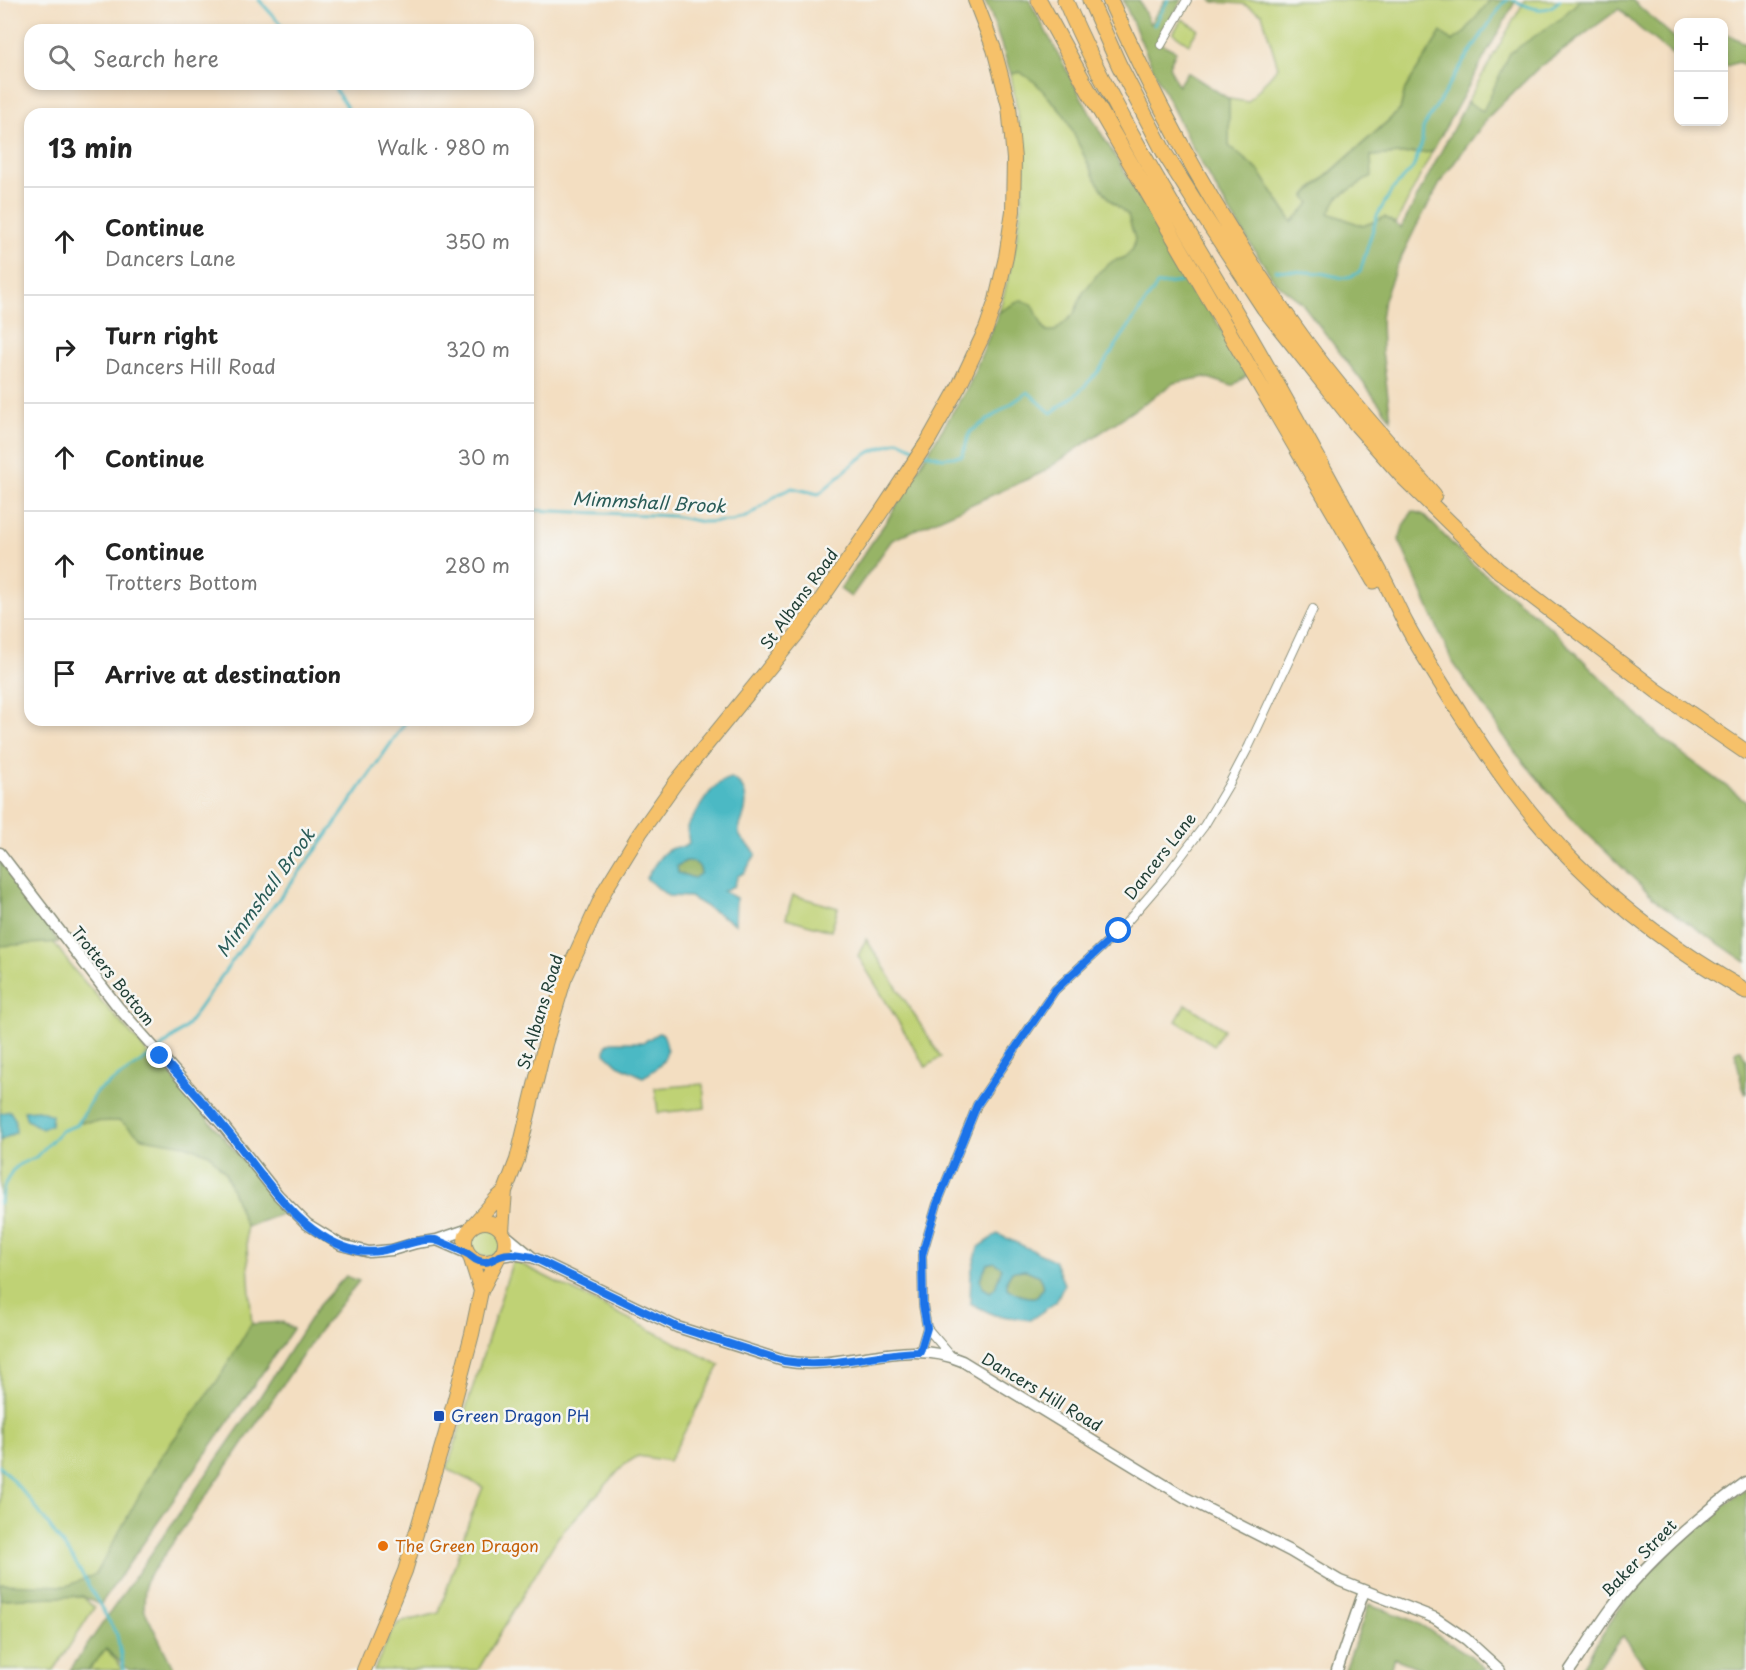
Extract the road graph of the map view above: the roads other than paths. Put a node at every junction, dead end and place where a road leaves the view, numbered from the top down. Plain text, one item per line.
1 (975, 0) edge
2 (1039, 0) edge
3 (1065, 0) edge
4 (1090, 0) edge
5 (1110, 0) edge
6 (1187, 0) edge
7 (1161, 45) dead end
8 (1514, 581) junction
9 (1313, 609) dead end
10 (1406, 625) junction
11 (1746, 752) edge
12 (0, 853) edge
13 (1746, 991) edge
14 (505, 1191) junction
15 (471, 1228) junction
16 (503, 1232) junction
17 (437, 1240) junction
18 (470, 1255) junction
19 (499, 1257) junction
20 (532, 1257) junction
21 (481, 1290) junction
22 (927, 1328) junction
23 (920, 1352) junction
24 (951, 1356) junction
25 (1746, 1482) edge
26 (1364, 1591) junction
27 (364, 1670) edge
28 (1337, 1670) edge
29 (1500, 1670) edge
30 (1570, 1670) edge

1 - 14 main road, St Albans Road
2 - 10 highway
3 - 10 highway
4 - 8 highway
5 - 8 highway
6 - 7 street
8 - 11 highway
9 - 22 street, Dancers Lane
10 - 13 highway
12 - 17 street, Trotters Bottom
14 - 15 main road, St Albans Road
14 - 16 main road, St Albans Road
15 - 16 main road
15 - 17 street, Trotters Bottom
15 - 18 main road
16 - 19 main road
16 - 20 street, Dancers Hill Road
17 - 18 street
18 - 19 main road
18 - 21 main road
19 - 20 street, Dancers Hill Road
19 - 21 main road
20 - 23 street, Dancers Hill Road
21 - 27 main road
22 - 23 street, Dancers Lane
22 - 24 street
23 - 24 street, Dancers Hill Road
24 - 26 street, Dancers Hill Road
25 - 30 street, Baker Street
26 - 28 street
26 - 29 street, Dancers Hill Road

